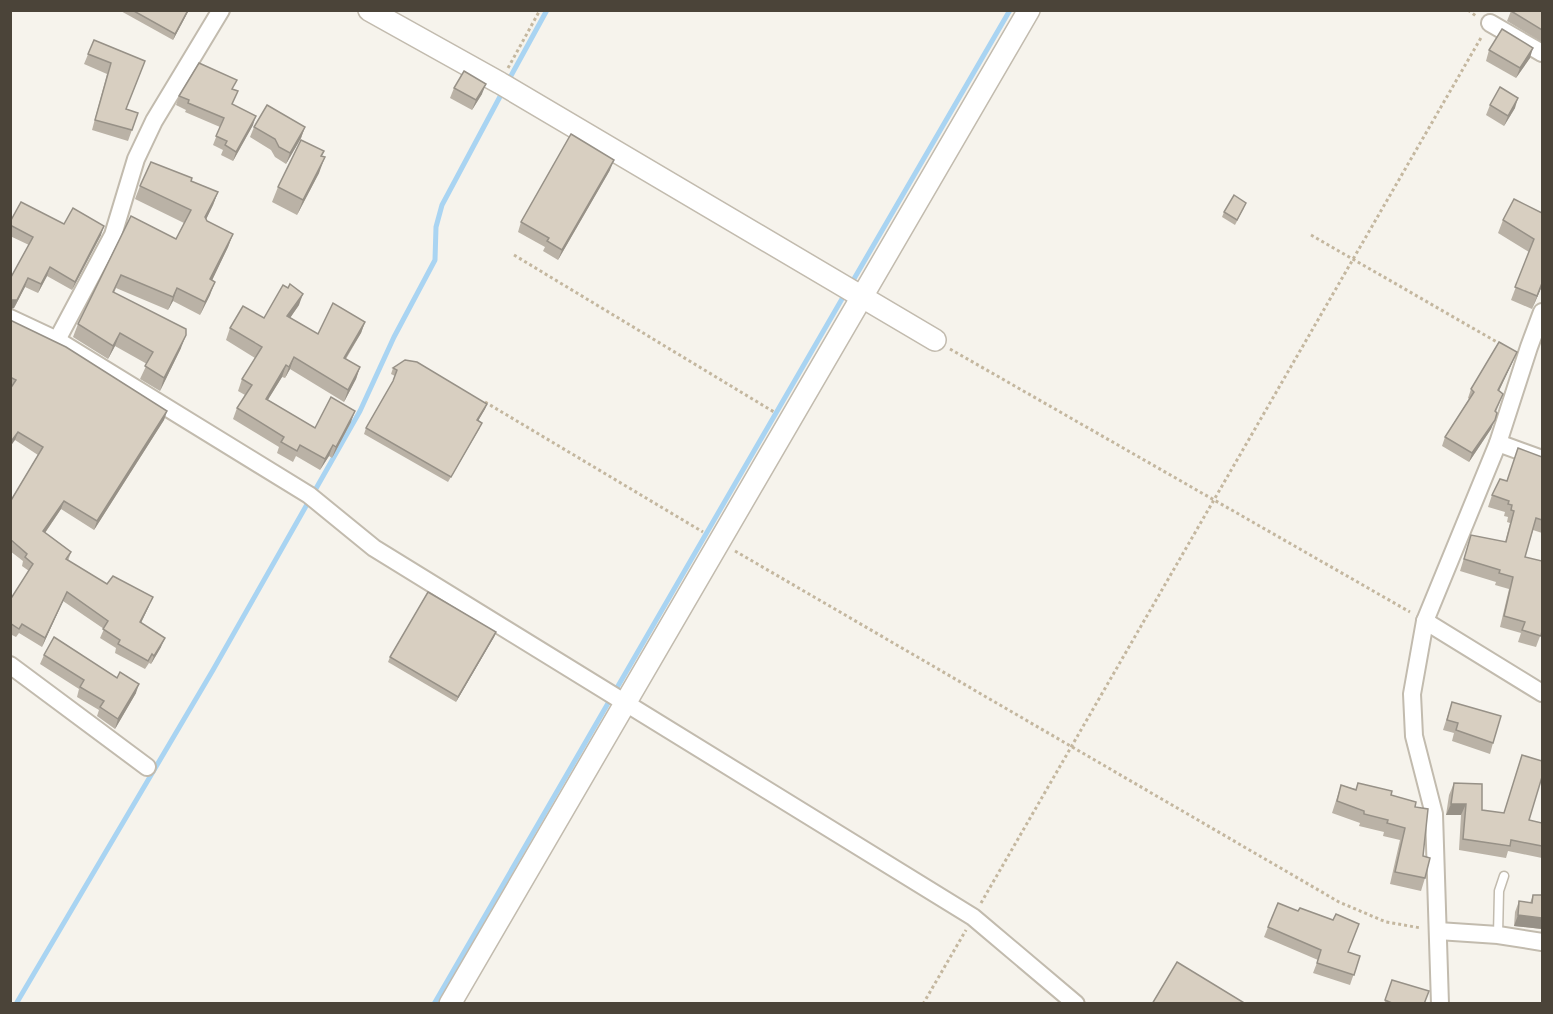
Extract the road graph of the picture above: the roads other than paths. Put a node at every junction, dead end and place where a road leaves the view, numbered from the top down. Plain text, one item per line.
1 (221, 10) edge
2 (369, 10) edge
3 (1029, 10) edge
4 (1490, 23) road end
5 (1542, 53) edge
6 (862, 295) junction
7 (1542, 312) edge
8 (10, 318) edge
9 (57, 340) junction
10 (935, 340) road end
11 (1498, 443) junction
12 (1542, 459) edge
13 (1425, 621) junction
14 (10, 665) edge
15 (1542, 693) edge
16 (626, 705) junction
17 (147, 767) dead end
18 (1504, 876) dead end
19 (1438, 931) junction
20 (1498, 935) junction
21 (1542, 942) edge
22 (450, 1004) edge
23 (1077, 1004) edge
24 (1440, 1004) edge

1 - 9 street
2 - 6 street
3 - 6 street
4 - 5 street
6 - 10 street
6 - 16 street
7 - 11 street
8 - 9 street
9 - 16 street
11 - 12 street
11 - 13 street
13 - 15 street
13 - 19 street
14 - 17 street
16 - 22 street
16 - 23 street
18 - 20 lane
19 - 20 street
19 - 24 street
20 - 21 street

